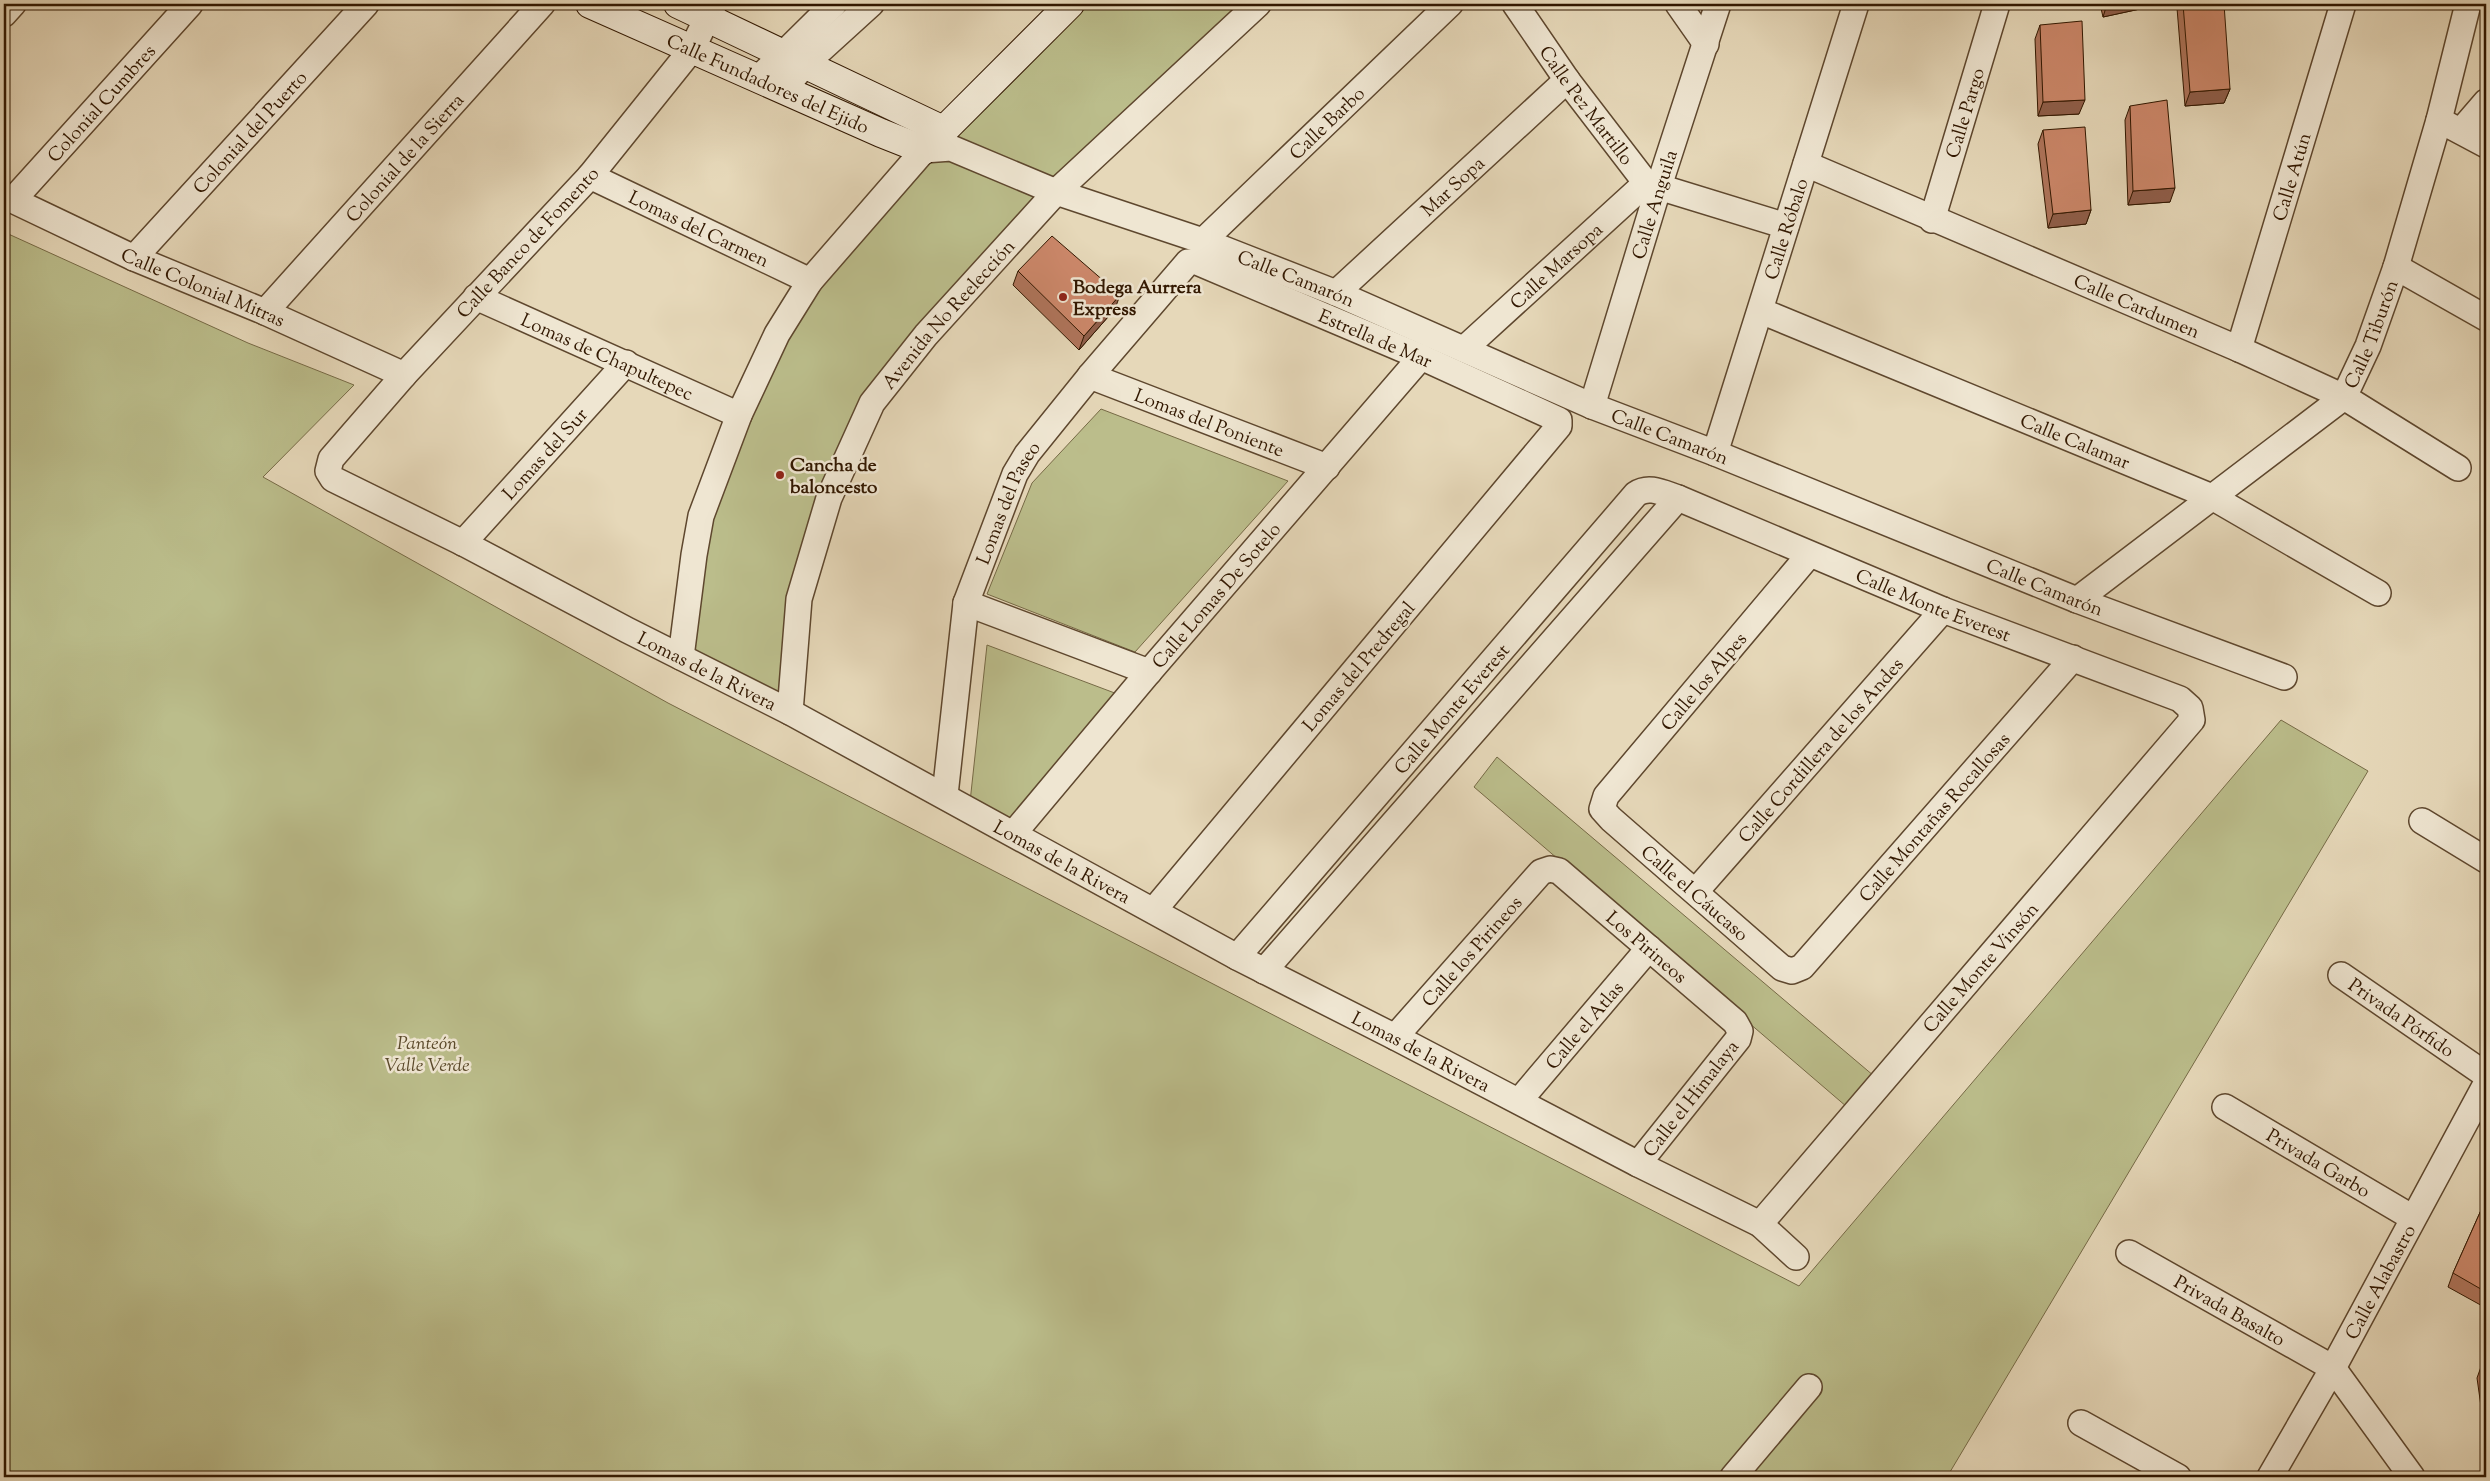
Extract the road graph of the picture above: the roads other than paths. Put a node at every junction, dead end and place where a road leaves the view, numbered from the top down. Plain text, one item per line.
1 (13, 4) edge
2 (190, 4) edge
3 (366, 4) edge
4 (542, 4) edge
5 (590, 4) edge
6 (678, 4) edge
7 (834, 4) edge
8 (871, 4) edge
9 (1070, 4) edge
10 (1258, 4) edge
11 (1450, 4) edge
12 (1515, 4) edge
13 (1678, 4) edge
14 (1718, 4) edge
15 (1856, 4) edge
16 (1997, 4) edge
17 (2344, 4) edge
18 (2468, 4) edge
19 (711, 11) edge
20 (4, 14) edge
21 (1706, 44) junction
22 (692, 49) junction
23 (794, 59) junction
24 (758, 78) junction
25 (1567, 80) junction
26 (783, 90) junction
27 (2486, 102) edge
28 (2450, 126) junction
29 (947, 139) junction
30 (2486, 145) edge
31 (924, 150) junction
32 (1806, 164) junction
33 (590, 176) junction
34 (1652, 184) junction
35 (1056, 192) junction
36 (8, 198) edge
37 (1932, 220) junction
38 (1786, 226) junction
39 (1203, 241) junction
40 (134, 258) junction
41 (1188, 262) joint
42 (2396, 267) junction
43 (810, 281) junction
44 (1336, 293) junction
45 (476, 297) junction
46 (1761, 311) junction
47 (266, 312) junction
48 (2486, 318) edge
49 (1464, 348) junction
50 (2239, 349) junction
51 (1420, 357) junction
52 (626, 363) junction
53 (404, 375) junction
54 (1090, 376) junction
55 (2344, 397) junction
56 (1592, 406) junction
57 (739, 415) junction
58 (1560, 420) joint
59 (1715, 453) junction
60 (1327, 467) junction
61 (2458, 468) dead end
62 (328, 471) joint
63 (2212, 497) junction
64 (1678, 498) junction
65 (463, 543) junction
66 (1809, 555) junction
67 (2378, 593) dead end
68 (2077, 600) junction
69 (966, 603) junction
70 (1943, 610) junction
71 (682, 657) junction
72 (2072, 658) junction
73 (1149, 672) junction
74 (2284, 678) dead end
75 (2190, 708) joint
76 (790, 712) junction
77 (945, 795) junction
78 (1602, 809) joint
79 (2422, 821) dead end
80 (1014, 833) junction
81 (2486, 860) edge
82 (1550, 869) joint
83 (1696, 891) junction
84 (1154, 910) junction
85 (1649, 948) junction
86 (1237, 957) junction
87 (1264, 970) junction
88 (1792, 971) joint
89 (2341, 976) dead end
90 (1740, 1031) joint
91 (1396, 1036) junction
92 (2486, 1075) edge
93 (2486, 1084) edge
94 (1519, 1102) junction
95 (2225, 1108) dead end
96 (1638, 1164) junction
97 (2413, 1218) junction
98 (1760, 1224) junction
99 (2129, 1253) dead end
100 (1796, 1258) dead end
101 (2333, 1368) junction
102 (1809, 1387) dead end
103 (2081, 1423) dead end
104 (1732, 1477) edge
105 (2178, 1477) edge
106 (2270, 1477) edge
107 (2412, 1477) edge

1 - 20 street
2 - 36 street, Colonial Cumbres
3 - 40 street, Colonial del Puerto
4 - 47 street, Colonial de la Sierra
5 - 22 street, Calle Fundadores del Ejido
6 - 19 street, Calle Fundadores del Ejido
7 - 23 street
8 - 23 street
9 - 29 street
10 - 35 street, Avenida No Reelección
11 - 39 street, Calle Barbo
12 - 25 street, Calle Pez Martillo
13 - 21 street
14 - 21 street, Calle Anguila
15 - 32 street, Calle Róbalo
16 - 37 street, Calle Pargo
17 - 50 street, Calle Atún
18 - 28 street, Calle Tiburón
19 - 22 street, Calle Banco de Fomento
19 - 23 street, Calle Fundadores del Ejido
21 - 34 street, Calle Anguila
22 - 24 street, Calle Fundadores del Ejido
22 - 33 street, Calle Banco de Fomento
23 - 24 street
23 - 26 street
23 - 29 street, Calle Fundadores del Ejido
24 - 26 street, Calle Fundadores del Ejido
25 - 34 street, Calle Pez Martillo
25 - 44 street, Mar Sopa
26 - 31 street, Calle Fundadores del Ejido
27 - 28 street
28 - 30 street
28 - 42 street, Calle Tiburón
29 - 31 street
29 - 35 street, Calle Fundadores del Ejido
31 - 43 street
32 - 37 street, Calle Cardumen
32 - 38 street, Calle Róbalo
33 - 43 street, Lomas del Carmen
33 - 45 street, Calle Banco de Fomento
34 - 38 street
34 - 49 street, Calle Marsopa
34 - 56 street, Calle Anguila
35 - 39 street, Calle Camarón
35 - 76 street, Avenida No Reelección
36 - 40 street, Calle Colonial Mitras
37 - 50 street, Calle Cardumen
38 - 46 street, Calle Róbalo
39 - 44 street, Calle Camarón
40 - 47 street, Calle Colonial Mitras
41 - 51 street, Estrella de Mar
41 - 54 street, Lomas del Paseo
42 - 48 street
42 - 55 street, Calle Tiburón
43 - 57 street
44 - 49 street, Calle Camarón
45 - 52 street, Lomas de Chapultepec
45 - 53 street, Calle Banco de Fomento
46 - 59 street, Calle Róbalo
46 - 63 street, Calle Calamar
47 - 53 street, Calle Colonial Mitras
49 - 56 street, Calle Camarón
50 - 55 street, Calle Cardumen
51 - 58 street, Estrella de Mar
51 - 60 street, Calle Lomas De Sotelo
52 - 57 street, Lomas de Chapultepec
52 - 65 street, Lomas del Sur
53 - 62 street, Calle Banco de Fomento
54 - 60 street, Lomas del Poniente
54 - 69 street, Lomas del Paseo
55 - 61 street, Calle Cardumen
55 - 63 street, Calle Tiburón
56 - 59 street, Calle Camarón
57 - 71 street
58 - 84 street, Lomas del Predregal
59 - 68 street, Calle Camarón
60 - 73 street, Calle Lomas De Sotelo
62 - 65 street, Lomas de la Rivera
63 - 67 street, Calle Calamar
63 - 68 street, Calle Tiburón
64 - 66 street, Calle Monte Everest
64 - 86 street, Calle Monte Everest
64 - 87 street, Calle Monte Everest
65 - 71 street, Lomas de la Rivera
66 - 70 street, Calle Monte Everest
66 - 78 street, Calle los Alpes
68 - 74 street, Calle Camarón
69 - 73 street
69 - 77 street, Lomas del Paseo
70 - 72 street, Calle Monte Everest
70 - 83 street, Calle Cordillera de los Andes
71 - 76 street, Lomas de la Rivera
72 - 75 street, Calle Monte Everest
72 - 88 street, Calle Montañas Rocallosas
73 - 80 street, Calle Lomas De Sotelo
75 - 98 street, Calle Monte Vinsón
76 - 77 street, Lomas de la Rivera
77 - 80 street, Lomas de la Rivera
78 - 83 street, Calle el Cáucaso
79 - 81 street
80 - 84 street, Lomas de la Rivera
82 - 85 street, Los Pirineos
82 - 91 street, Calle los Pirineos
83 - 88 street, Calle el Cáucaso
84 - 86 street, Lomas de la Rivera
85 - 90 street, Los Pirineos
85 - 94 street, Calle el Atlas
86 - 87 street, Lomas de la Rivera
87 - 91 street, Lomas de la Rivera
89 - 92 street, Privada Pórfido
90 - 96 street, Calle el Himalaya
91 - 94 street, Lomas de la Rivera
93 - 97 street, Calle Alabastro
94 - 96 street, Lomas de la Rivera
95 - 97 street, Privada Garbo
96 - 98 street, Lomas de la Rivera
97 - 101 street, Calle Alabastro
98 - 100 street, Lomas de la Rivera
99 - 101 street, Privada Basalto
101 - 106 street, Calle Alabastro
101 - 107 street
102 - 104 street
103 - 105 street

